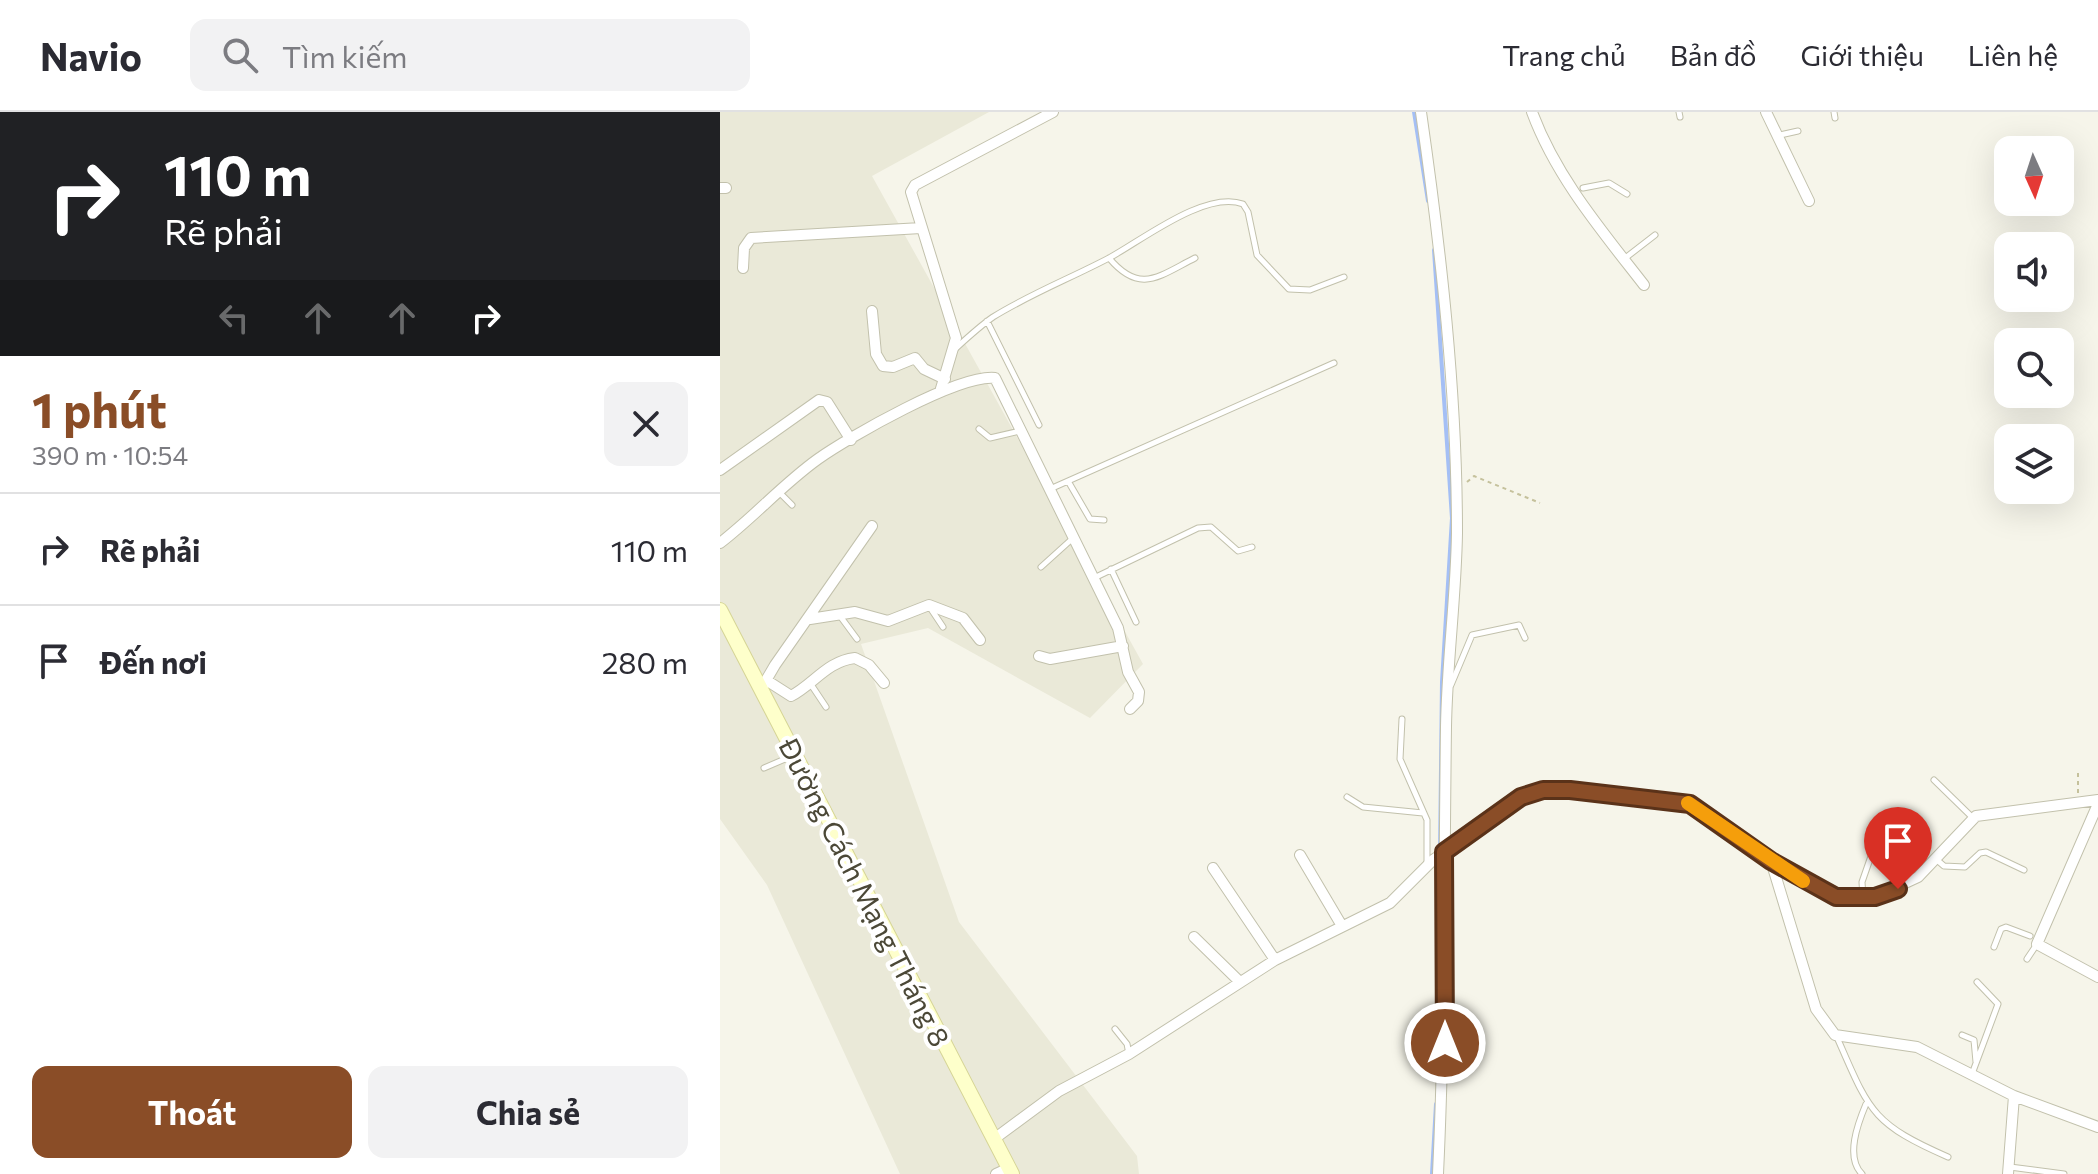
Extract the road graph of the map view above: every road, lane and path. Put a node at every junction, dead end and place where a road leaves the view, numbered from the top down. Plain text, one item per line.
1 (1053, 112) edge
2 (1421, 112) edge
3 (1532, 112) edge
4 (1766, 112) edge
5 (1798, 131) dead end
6 (1779, 136) junction
7 (1578, 189) junction
8 (1627, 194) dead end
9 (1809, 201) dead end
10 (921, 228) junction
11 (1655, 235) dead end
12 (1109, 258) junction
13 (1195, 258) dead end
14 (1624, 259) junction
15 (743, 268) dead end
16 (1344, 277) dead end
17 (1644, 285) dead end
18 (872, 311) dead end
19 (987, 321) junction
20 (954, 349) junction
21 (1334, 363) dead end
22 (945, 379) junction
23 (940, 392) junction
24 (1039, 425) dead end
25 (979, 429) dead end
26 (1021, 431) junction
27 (851, 440) junction
28 (720, 470) edge
29 (1068, 481) junction
30 (1049, 489) junction
31 (780, 493) junction
32 (1540, 503) dead end
33 (1456, 504) junction
34 (792, 505) dead end
35 (1104, 520) dead end
36 (872, 526) dead end
37 (1073, 538) junction
38 (720, 543) edge
39 (1252, 547) dead end
40 (1041, 567) dead end
41 (1111, 569) junction
42 (1093, 578) junction
43 (929, 605) junction
44 (720, 610) edge
45 (839, 615) junction
46 (810, 619) junction
47 (1136, 622) dead end
48 (943, 627) dead end
49 (1525, 638) dead end
50 (857, 639) dead end
51 (980, 640) dead end
52 (1123, 646) junction
53 (1039, 656) dead end
54 (884, 683) dead end
55 (764, 684) junction
56 (812, 686) junction
57 (1446, 691) junction
58 (826, 707) dead end
59 (1130, 709) dead end
60 (1402, 719) dead end
61 (793, 756) junction
62 (764, 768) dead end
63 (2078, 773) dead end
64 (1934, 780) dead end
65 (1347, 797) dead end
66 (2077, 802) junction
67 (2098, 802) edge
68 (1424, 813) junction
69 (1973, 818) junction
70 (1877, 839) dead end
71 (1300, 855) dead end
72 (1436, 858) junction
73 (1936, 860) junction
74 (1771, 861) junction
75 (1213, 868) dead end
76 (2024, 870) dead end
77 (1863, 898) junction
78 (1342, 926) junction
79 (1194, 937) dead end
80 (2035, 940) junction
81 (1994, 947) dead end
82 (2027, 959) dead end
83 (1275, 960) junction
84 (2098, 977) edge
85 (1240, 982) junction
86 (1977, 982) dead end
87 (1115, 1029) dead end
88 (1835, 1035) junction
89 (1962, 1035) dead end
90 (1129, 1054) junction
91 (1974, 1068) junction
92 (2014, 1096) junction
93 (1866, 1104) junction
94 (2098, 1127) edge
95 (994, 1139) junction
96 (1948, 1157) dead end
97 (2008, 1170) edge
98 (1006, 1172) edge
99 (1438, 1174) edge
100 (1862, 1174) edge
101 (2064, 1174) edge

1 - 10 street
2 - 33 street
3 - 7 street
4 - 6 street
5 - 6 lane
6 - 9 street
7 - 8 lane
7 - 14 street
10 - 15 street
10 - 20 street
11 - 14 lane
12 - 13 lane
12 - 16 lane
12 - 19 lane
14 - 17 street
18 - 22 street
19 - 20 lane
19 - 24 lane
20 - 22 street
21 - 29 lane
22 - 23 street
23 - 26 street
23 - 27 street
25 - 26 lane
26 - 30 street
27 - 28 street
27 - 31 street
29 - 30 lane
29 - 35 lane
30 - 37 street
31 - 34 lane
31 - 38 street
32 - 33 path
33 - 57 street
36 - 46 street
37 - 40 lane
37 - 42 street
39 - 41 lane
41 - 42 lane
41 - 47 lane
42 - 52 street
43 - 45 street
43 - 48 lane
43 - 51 street
44 - 55 street, Đường Cách Mạng Tháng 8
45 - 46 street
45 - 50 lane
46 - 55 street
49 - 57 lane
52 - 53 street
52 - 59 street
54 - 56 street
55 - 56 street
55 - 61 street, Đường Cách Mạng Tháng 8
56 - 58 lane
57 - 72 street
60 - 68 lane
61 - 62 lane
61 - 95 street, Đường Cách Mạng Tháng 8
63 - 66 path
64 - 69 lane
65 - 68 lane
66 - 67 street
66 - 69 street
67 - 80 street
68 - 72 lane
69 - 73 street
70 - 77 lane
71 - 78 street
72 - 74 street
72 - 78 street
72 - 99 street
73 - 76 lane
73 - 77 street
74 - 77 street
74 - 88 street
75 - 83 street
78 - 83 street
79 - 85 street
80 - 81 lane
80 - 82 lane
80 - 84 street
83 - 85 street
85 - 90 street
86 - 91 lane
87 - 90 lane
88 - 91 street
88 - 93 lane
89 - 91 lane
90 - 95 street
91 - 92 street
92 - 94 street
92 - 97 street
93 - 96 lane
93 - 100 lane
95 - 98 street, Đường Cách Mạng Tháng 8
97 - 101 lane

